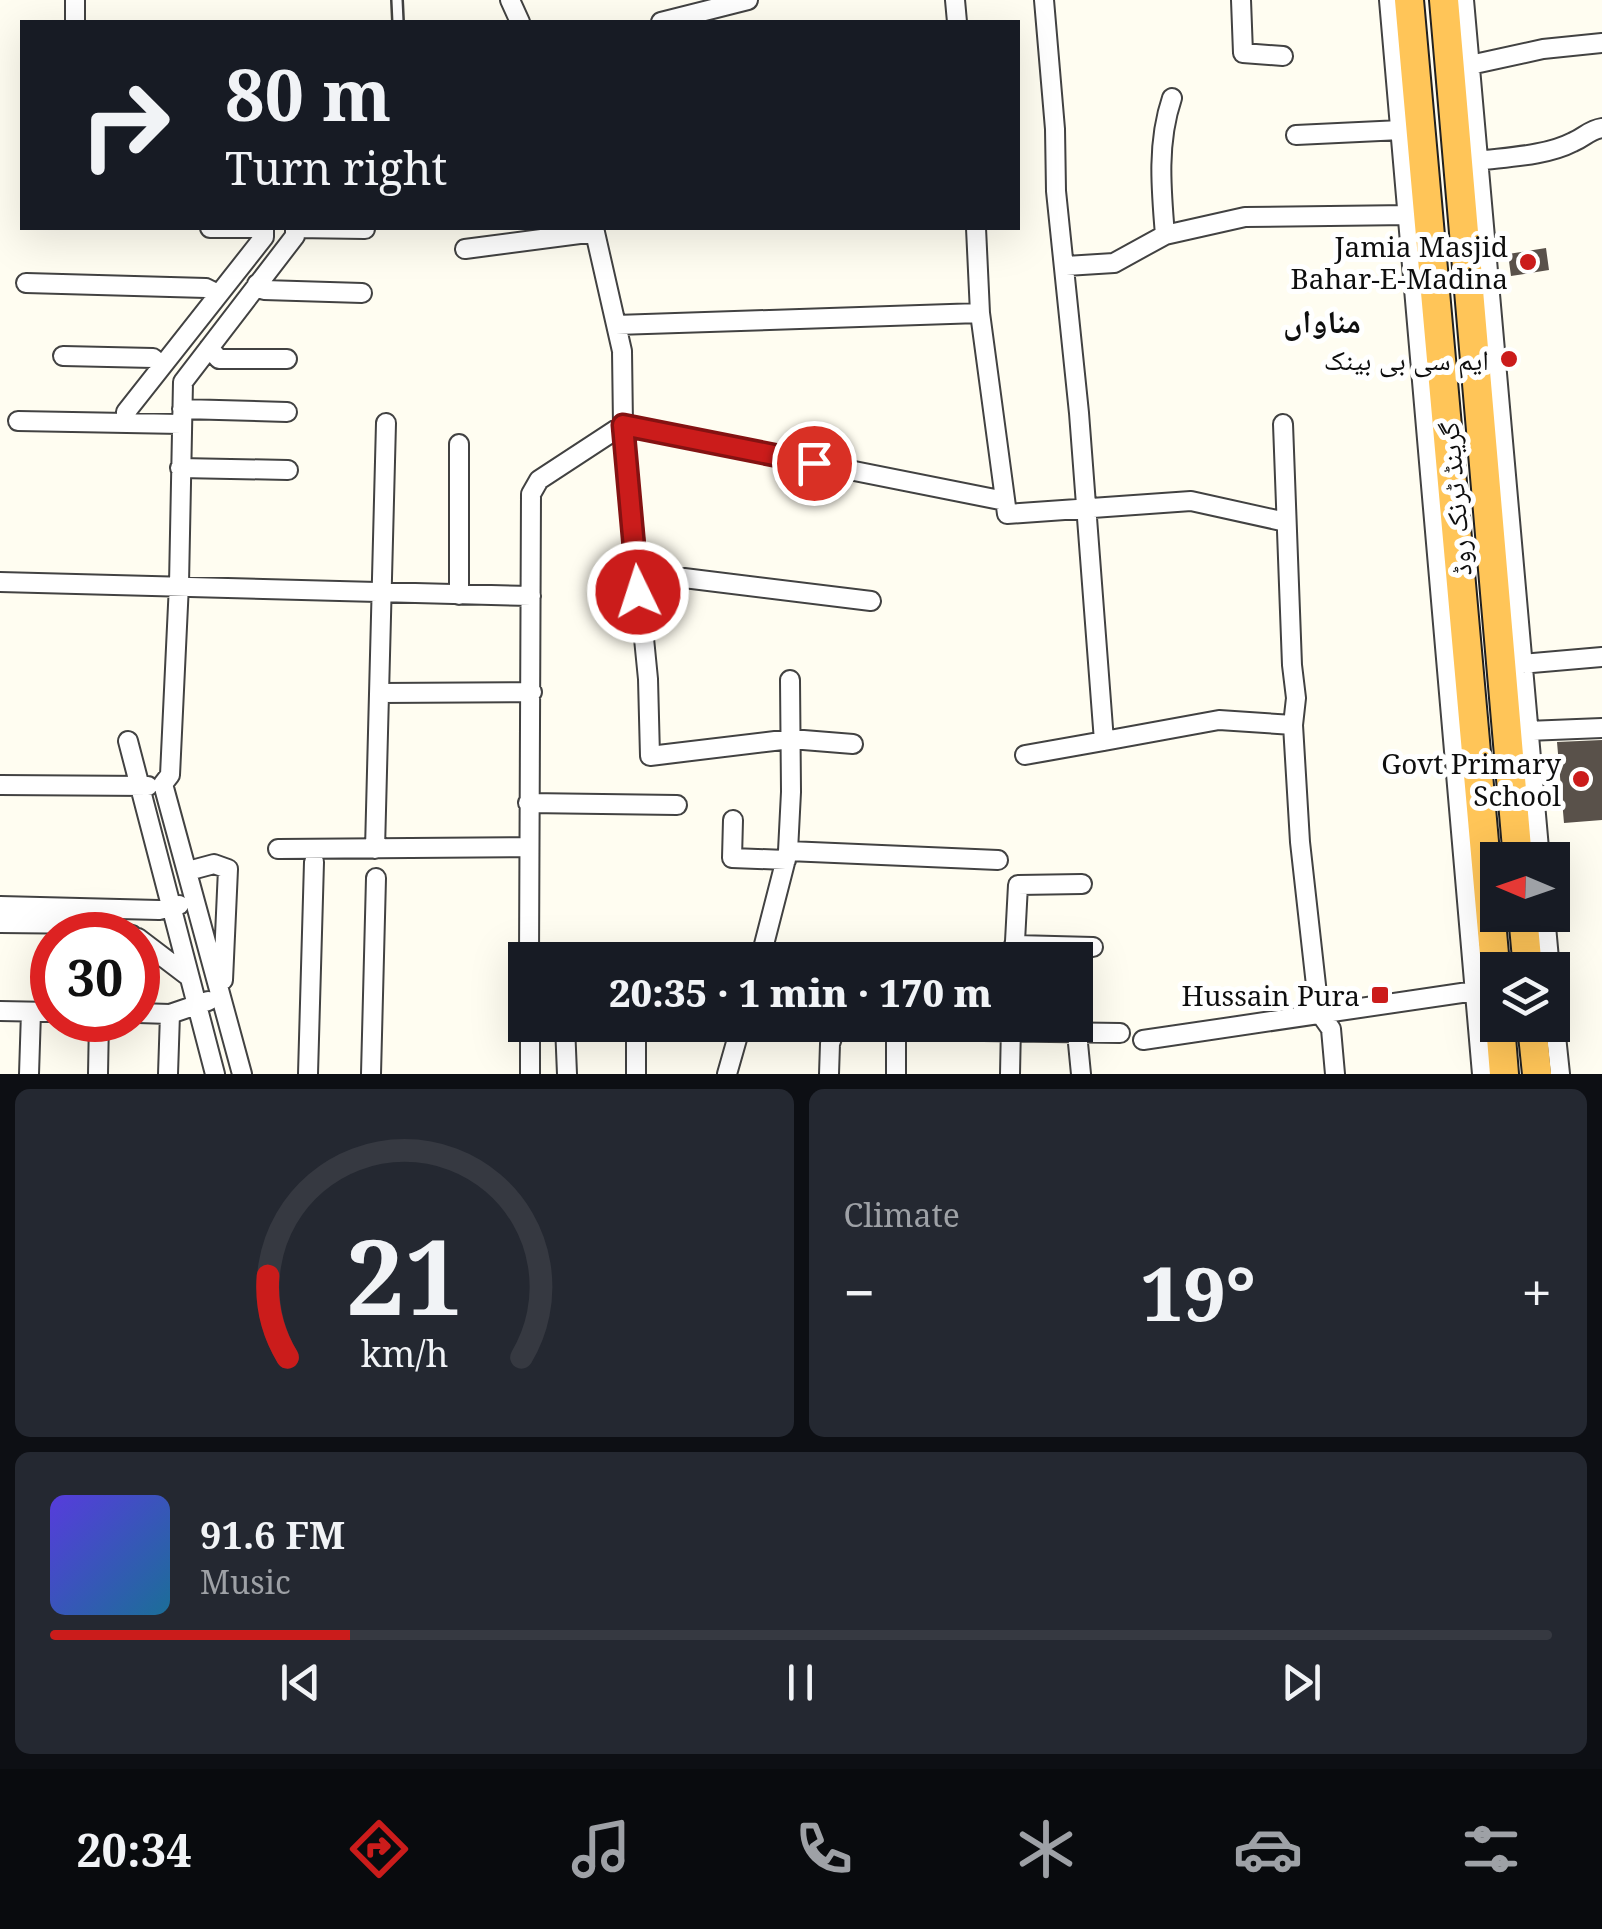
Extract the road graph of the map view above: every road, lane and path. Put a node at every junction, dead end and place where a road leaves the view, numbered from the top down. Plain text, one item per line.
1 (748, 0) edge
2 (1044, 0) edge
3 (1241, 0) edge
4 (1389, 0) edge
5 (1409, 0) edge
6 (1444, 0) edge
7 (1464, 0) edge
8 (669, 20) edge
9 (1602, 43) edge
10 (1283, 56) dead end
11 (1470, 65) junction
12 (1172, 98) dead end
13 (1602, 128) edge
14 (1401, 130) junction
15 (1296, 135) dead end
16 (1413, 151) junction
17 (1477, 161) junction
18 (1408, 216) junction
19 (264, 230) edge
20 (295, 230) edge
21 (594, 230) edge
22 (976, 230) edge
23 (1165, 234) junction
24 (465, 249) dead end
25 (1066, 266) junction
26 (1423, 267) junction
27 (26, 284) dead end
28 (256, 284) junction
29 (362, 292) dead end
30 (218, 294) junction
31 (980, 313) junction
32 (616, 325) junction
33 (208, 348) junction
34 (62, 356) dead end
35 (287, 359) dead end
36 (161, 365) junction
37 (287, 412) dead end
38 (182, 417) junction
39 (18, 421) dead end
40 (128, 422) junction
41 (386, 423) dead end
42 (1283, 424) dead end
43 (623, 425) junction
44 (460, 444) dead end
45 (180, 468) junction
46 (288, 470) dead end
47 (1005, 501) junction
48 (1086, 508) junction
49 (1286, 522) junction
50 (637, 578) junction
51 (0, 582) edge
52 (179, 584) junction
53 (382, 594) junction
54 (459, 595) junction
55 (531, 596) junction
56 (870, 601) dead end
57 (1602, 656) edge
58 (1522, 664) junction
59 (790, 680) dead end
60 (532, 692) junction
61 (380, 693) junction
62 (1293, 725) junction
63 (1602, 728) edge
64 (791, 738) junction
65 (128, 741) dead end
66 (1104, 741) junction
67 (852, 744) dead end
68 (1469, 745) junction
69 (1522, 748) junction
70 (1025, 755) dead end
71 (0, 784) edge
72 (163, 784) junction
73 (141, 788) junction
74 (528, 803) junction
75 (677, 804) dead end
76 (733, 820) dead end
77 (1519, 842) edge
78 (1537, 842) edge
79 (528, 848) junction
80 (278, 849) dead end
81 (375, 849) junction
82 (787, 855) junction
83 (998, 860) dead end
84 (314, 862) dead end
85 (188, 872) junction
86 (376, 878) dead end
87 (1082, 884) dead end
88 (196, 901) junction
89 (0, 906) edge
90 (170, 908) junction
91 (160, 912) edge
92 (30, 915) edge
93 (30, 915) edge
94 (0, 922) edge
95 (529, 942) edge
96 (765, 942) edge
97 (1015, 942) edge
98 (1483, 952) edge
99 (160, 955) edge
100 (188, 976) junction
101 (222, 996) junction
102 (1480, 996) edge
103 (197, 1004) junction
104 (0, 1011) edge
105 (30, 1012) edge
106 (1319, 1012) junction
107 (160, 1014) edge
108 (170, 1014) junction
109 (1120, 1033) dead end
110 (1093, 1034) edge
111 (1144, 1040) dead end
112 (30, 1042) edge
113 (99, 1042) edge
114 (530, 1042) edge
115 (565, 1042) edge
116 (636, 1042) edge
117 (736, 1042) edge
118 (831, 1042) edge
119 (896, 1042) edge
120 (1011, 1042) edge
121 (1078, 1042) edge
122 (1484, 1042) edge
123 (1501, 1042) edge
124 (1534, 1042) edge
125 (1557, 1042) edge
126 (29, 1074) edge
127 (98, 1074) edge
128 (168, 1074) edge
129 (215, 1074) edge
130 (242, 1074) edge
131 (308, 1074) edge
132 (370, 1074) edge
133 (530, 1074) edge
134 (566, 1074) edge
135 (636, 1074) edge
136 (727, 1074) edge
137 (829, 1074) edge
138 (896, 1074) edge
139 (1010, 1074) edge
140 (1081, 1074) edge
141 (1335, 1074) edge
142 (1482, 1074) edge
143 (1504, 1074) edge
144 (1537, 1074) edge
145 (1560, 1074) edge

1 - 8 street
2 - 25 street
3 - 10 street
4 - 14 street
5 - 16 highway, گرینڈ ٹرنک روڈ
6 - 69 highway, گرینڈ ٹرنک روڈ
7 - 11 street
9 - 11 street
11 - 17 street
12 - 23 street
13 - 17 street
14 - 15 street
14 - 16 street
16 - 18 street
16 - 26 highway, گرینڈ ٹرنک روڈ
17 - 58 street
18 - 23 street
18 - 26 street
19 - 30 street
20 - 28 street
21 - 24 street
21 - 32 street
22 - 31 street
23 - 25 street
25 - 48 street
26 - 68 highway, گرینڈ ٹرنک روڈ
27 - 30 street
28 - 29 street
28 - 33 street
30 - 36 street
31 - 32 street
31 - 47 street
32 - 43 street
33 - 35 street
33 - 38 street
34 - 36 street
36 - 40 street
37 - 38 street
38 - 40 street
38 - 45 street
39 - 40 street
41 - 53 street
42 - 49 street
43 - 47 street
43 - 50 street
43 - 55 street
44 - 54 street
45 - 46 street
45 - 52 street
47 - 48 street
48 - 49 street
48 - 66 street
49 - 62 street
50 - 56 street
50 - 64 street
51 - 52 street
52 - 53 street
52 - 72 street
53 - 54 street
53 - 61 street
54 - 55 street
55 - 60 street
57 - 58 street
58 - 69 street
59 - 64 street
60 - 61 street
60 - 74 street
61 - 81 street
62 - 66 street
62 - 106 street
63 - 69 street
64 - 67 street
64 - 82 street
65 - 73 street
66 - 70 street
68 - 69 highway
68 - 98 highway, گرینڈ ٹرنک روڈ
69 - 77 highway, گرینڈ ٹرنک روڈ
69 - 78 street
71 - 73 street
72 - 73 street
72 - 85 street
73 - 90 street
74 - 75 street
74 - 79 street
76 - 82 street
79 - 81 street
79 - 95 street
80 - 81 street
82 - 83 street
82 - 96 street
84 - 131 street
85 - 88 street
85 - 101 street
86 - 132 street
87 - 97 street
88 - 90 street
88 - 101 street
89 - 92 street
90 - 91 street
90 - 100 street
93 - 94 street
99 - 100 street
100 - 103 street
101 - 103 street
101 - 130 street
102 - 106 street
103 - 108 street
103 - 129 street
104 - 105 street
106 - 111 street
106 - 141 street
107 - 108 street
108 - 128 street
109 - 110 street
112 - 126 street
113 - 127 street
114 - 133 street
115 - 134 street
116 - 135 street
117 - 136 street
118 - 137 street
119 - 138 street
120 - 139 street
121 - 140 street
122 - 142 street
123 - 143 highway
124 - 144 highway
125 - 145 street

